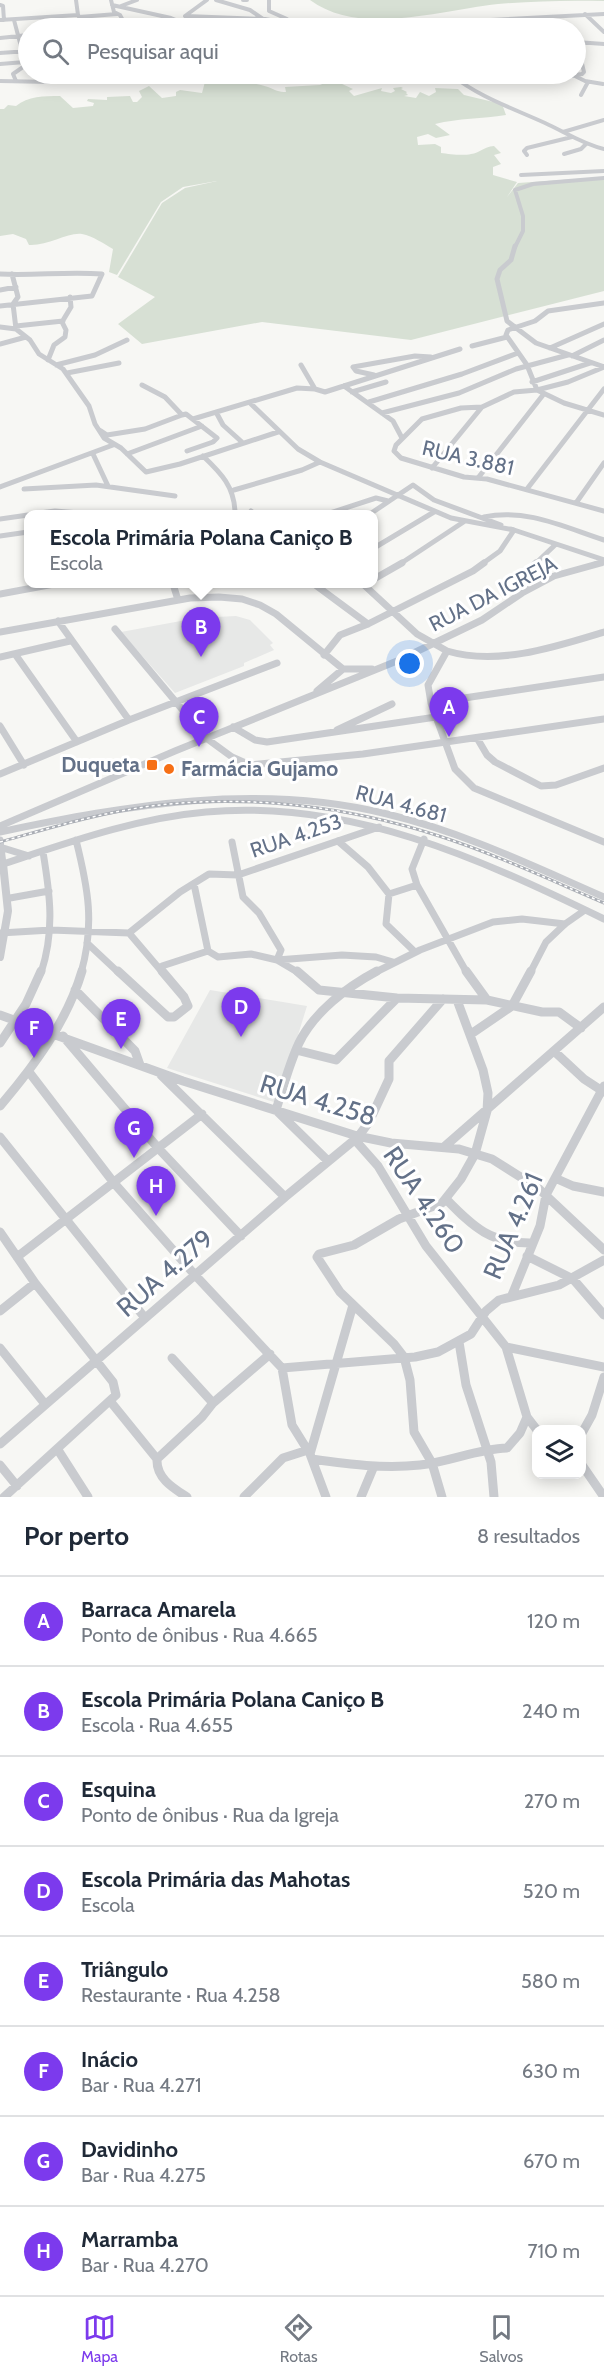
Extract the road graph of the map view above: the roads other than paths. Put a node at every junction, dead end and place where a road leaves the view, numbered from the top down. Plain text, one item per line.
1 (76, 0) edge
2 (137, 0) edge
3 (207, 0) edge
4 (216, 0) edge
5 (244, 0) edge
6 (269, 0) edge
7 (111, 2) edge
8 (0, 5) edge
9 (121, 6) junction
10 (243, 7) junction
11 (117, 14) junction
12 (585, 14) junction
13 (604, 14) edge
14 (79, 16) junction
15 (186, 16) junction
16 (46, 18) edge
17 (122, 18) edge
18 (169, 18) edge
19 (177, 18) edge
20 (237, 18) edge
21 (261, 18) edge
22 (286, 18) edge
23 (535, 18) edge
24 (2, 20) edge
25 (14, 20) junction
26 (18, 20) edge
27 (604, 32) edge
28 (18, 33) edge
29 (18, 36) edge
30 (0, 38) edge
31 (586, 44) edge
32 (604, 44) edge
33 (18, 51) edge
34 (0, 53) edge
35 (18, 63) edge
36 (0, 64) edge
37 (18, 72) edge
38 (0, 81) edge
39 (16, 81) joint
40 (588, 82) joint
41 (463, 84) edge
42 (603, 84) edge
43 (581, 94) dead end
44 (604, 120) edge
45 (563, 132) junction
46 (572, 136) junction
47 (586, 144) junction
48 (604, 149) edge
49 (564, 154) dead end
50 (527, 155) dead end
51 (604, 171) edge
52 (521, 176) dead end
53 (604, 178) edge
54 (0, 274) edge
55 (12, 274) junction
56 (16, 287) junction
57 (0, 290) edge
58 (70, 297) junction
59 (604, 303) edge
60 (13, 304) junction
61 (0, 306) edge
62 (63, 321) junction
63 (604, 324) edge
64 (0, 327) edge
65 (16, 328) junction
66 (514, 328) junction
67 (26, 337) junction
68 (507, 337) junction
69 (127, 340) dead end
70 (604, 340) edge
71 (0, 344) edge
72 (472, 346) dead end
73 (550, 348) junction
74 (460, 349) dead end
75 (518, 353) junction
76 (570, 356) junction
77 (433, 357) junction
78 (48, 360) junction
79 (119, 363) dead end
80 (590, 363) junction
81 (56, 364) junction
82 (301, 365) dead end
83 (527, 366) junction
84 (604, 367) edge
85 (67, 373) junction
86 (374, 375) junction
87 (386, 382) dead end
88 (532, 382) junction
89 (142, 385) dead end
90 (344, 387) junction
91 (315, 389) junction
92 (604, 389) edge
93 (537, 390) junction
94 (352, 392) junction
95 (543, 395) junction
96 (369, 402) junction
97 (250, 403) junction
98 (482, 406) junction
99 (587, 410) junction
100 (216, 412) junction
101 (382, 413) junction
102 (182, 415) junction
103 (604, 415) edge
104 (193, 419) junction
105 (95, 424) junction
106 (202, 426) junction
107 (278, 432) junction
108 (402, 438) junction
109 (243, 443) junction
110 (113, 446) junction
111 (187, 451) dead end
112 (127, 453) junction
113 (93, 454) junction
114 (203, 456) junction
115 (320, 462) junction
116 (604, 463) edge
117 (432, 468) junction
118 (478, 478) junction
119 (108, 486) junction
120 (0, 487) edge
121 (24, 489) dead end
122 (527, 489) junction
123 (234, 490) junction
124 (397, 494) junction
125 (175, 496) dead end
126 (388, 501) junction
127 (576, 503) junction
128 (235, 510) edge
129 (339, 510) edge
130 (376, 510) edge
131 (604, 511) edge
132 (434, 512) junction
133 (24, 516) edge
134 (484, 517) junction
135 (0, 519) edge
136 (465, 521) junction
137 (514, 530) junction
138 (24, 533) edge
139 (0, 536) edge
140 (604, 540) edge
141 (555, 545) junction
142 (378, 546) edge
143 (604, 561) edge
144 (378, 577) edge
145 (31, 588) edge
146 (174, 588) edge
147 (320, 588) edge
148 (368, 588) edge
149 (522, 593) junction
150 (0, 594) edge
151 (178, 600) junction
152 (392, 612) junction
153 (58, 621) junction
154 (369, 624) junction
155 (116, 629) dead end
156 (0, 632) edge
157 (604, 632) edge
158 (70, 641) junction
159 (432, 644) junction
160 (447, 651) junction
161 (15, 654) junction
162 (324, 656) junction
163 (0, 657) edge
164 (277, 663) dead end
165 (343, 669) junction
166 (378, 669) junction
167 (604, 677) edge
168 (311, 696) junction
169 (178, 702) junction
170 (431, 703) junction
171 (392, 704) dead end
172 (436, 717) junction
173 (604, 719) edge
174 (129, 720) junction
175 (0, 726) edge
176 (233, 727) junction
177 (332, 733) junction
178 (206, 738) junction
179 (477, 738) junction
180 (77, 742) junction
181 (446, 742) junction
182 (24, 765) junction
183 (604, 768) edge
184 (0, 774) edge
185 (0, 826) edge
186 (381, 826) junction
187 (0, 832) edge
188 (424, 839) junction
189 (76, 840) junction
190 (338, 841) junction
191 (232, 842) dead end
192 (604, 842) edge
193 (0, 844) edge
194 (43, 852) junction
195 (29, 856) junction
196 (2, 864) edge
197 (238, 875) junction
198 (194, 884) junction
199 (417, 885) junction
200 (49, 891) junction
201 (388, 894) junction
202 (604, 897) edge
203 (10, 898) junction
204 (585, 910) junction
205 (604, 919) edge
206 (565, 924) junction
207 (51, 930) junction
208 (4, 932) edge
209 (90, 932) junction
210 (129, 933) junction
211 (447, 938) junction
212 (87, 943) junction
213 (208, 951) junction
214 (415, 952) junction
215 (0, 957) edge
216 (277, 960) junction
217 (393, 962) junction
218 (162, 966) dead end
219 (75, 990) junction
220 (346, 991) junction
221 (397, 998) junction
222 (443, 999) junction
223 (457, 1000) junction
224 (487, 1000) junction
225 (512, 1006) junction
226 (604, 1007) edge
227 (0, 1015) edge
228 (17, 1020) junction
229 (581, 1028) junction
230 (58, 1034) junction
231 (471, 1034) junction
232 (0, 1043) edge
233 (296, 1050) junction
234 (555, 1052) junction
235 (140, 1065) junction
236 (29, 1072) junction
237 (159, 1072) junction
238 (603, 1090) edge
239 (0, 1106) edge
240 (276, 1110) junction
241 (487, 1111) junction
242 (202, 1114) junction
243 (0, 1137) edge
244 (357, 1138) junction
245 (444, 1147) junction
246 (158, 1148) junction
247 (475, 1154) junction
248 (328, 1161) junction
249 (555, 1178) junction
250 (114, 1183) junction
251 (604, 1192) edge
252 (546, 1195) junction
253 (285, 1197) junction
254 (446, 1199) junction
255 (406, 1215) junction
256 (67, 1219) junction
257 (0, 1232) edge
258 (241, 1236) junction
259 (533, 1243) junction
260 (604, 1250) edge
261 (527, 1256) junction
262 (17, 1257) junction
263 (604, 1260) edge
264 (195, 1275) junction
265 (573, 1279) junction
266 (35, 1283) junction
267 (512, 1295) junction
268 (353, 1305) junction
269 (0, 1311) edge
270 (604, 1315) edge
271 (145, 1318) junction
272 (482, 1318) junction
273 (459, 1342) junction
274 (506, 1347) junction
275 (0, 1348) edge
276 (270, 1354) junction
277 (404, 1357) junction
278 (172, 1358) dead end
279 (97, 1359) junction
280 (337, 1363) junction
281 (604, 1367) edge
282 (285, 1368) junction
283 (604, 1377) edge
284 (110, 1401) junction
285 (213, 1403) junction
286 (45, 1404) junction
287 (527, 1417) junction
288 (533, 1425) edge
289 (586, 1426) edge
290 (0, 1444) edge
291 (486, 1449) junction
292 (58, 1450) junction
293 (310, 1454) junction
294 (157, 1459) junction
295 (432, 1463) junction
296 (0, 1465) edge
297 (374, 1466) junction
298 (586, 1471) edge
299 (17, 1486) junction
300 (4, 1497) edge
301 (88, 1497) edge
302 (187, 1497) edge
303 (244, 1497) edge
304 (326, 1497) edge
305 (361, 1497) edge
306 (442, 1497) edge
307 (494, 1497) edge
308 (604, 1497) edge

1 - 14 street
2 - 9 street
3 - 15 street
4 - 10 street
5 - 10 street
6 - 22 street
7 - 9 street
7 - 11 street
8 - 24 street
9 - 18 street
10 - 21 street
11 - 14 street
11 - 17 street
12 - 13 street
12 - 23 street
12 - 27 street
14 - 16 street
15 - 19 street
15 - 20 street
24 - 25 street
25 - 26 street
25 - 28 street
29 - 30 street
31 - 32 street
33 - 34 street
35 - 36 street
37 - 39 street
38 - 39 street
40 - 42 street
40 - 43 street
41 - 45 street
44 - 45 street
45 - 46 street
46 - 47 street
46 - 50 street
47 - 48 street
47 - 49 street
51 - 52 street
53 - 66 street
54 - 55 street
55 - 56 street
55 - 58 street
56 - 57 street
56 - 60 street
58 - 60 street
58 - 62 street
59 - 66 street
60 - 61 street
60 - 65 street
62 - 65 street
62 - 78 street
63 - 73 street
64 - 65 street
65 - 67 street
66 - 68 street
66 - 73 street
67 - 71 street
67 - 78 street
68 - 72 street
68 - 75 street
69 - 81 street
70 - 76 street
73 - 76 street
74 - 77 street
75 - 83 street
75 - 96 street
76 - 80 street
76 - 83 street
77 - 86 street
77 - 86 street
78 - 81 street
79 - 85 street
80 - 84 street
80 - 88 street
81 - 85 street
82 - 91 street
83 - 88 street
83 - 101 street
84 - 93 street
85 - 105 street
86 - 90 street
87 - 94 street
88 - 93 street
89 - 102 street
90 - 91 street
90 - 94 street
91 - 97 street
92 - 99 street
93 - 95 street
93 - 98 street
94 - 96 street
95 - 99 street
95 - 118 street
96 - 101 street
97 - 100 street
97 - 107 street
98 - 108 street, RUA 3.881
98 - 117 street
99 - 103 street
99 - 122 street
100 - 104 street
100 - 109 street
101 - 108 street
102 - 104 street
102 - 105 street
104 - 106 street
105 - 110 street
106 - 111 street
106 - 112 street
107 - 109 street
107 - 115 street
108 - 117 street, RUA 3.881
109 - 114 street
110 - 112 street
110 - 113 street
112 - 114 street
113 - 119 street
113 - 120 street
114 - 123 street
115 - 123 street
115 - 124 street
116 - 127 street
117 - 118 street, RUA 3.881
118 - 122 street, RUA 3.881
119 - 121 street
119 - 125 street
122 - 127 street, RUA 3.881
123 - 128 street
124 - 126 street
124 - 132 street
124 - 134 street
126 - 129 street
126 - 130 street
127 - 131 street, RUA 3.881
132 - 136 street
132 - 142 street
133 - 135 street
134 - 137 street
134 - 140 street
136 - 137 street
136 - 144 street
137 - 141 street
137 - 152 street
138 - 139 street
141 - 143 street
141 - 149 street
143 - 149 street, RUA DA IGREJA
145 - 150 street
146 - 151 street
147 - 154 street
148 - 152 street
149 - 159 street, RUA DA IGREJA
151 - 153 street
151 - 162 street
152 - 154 street
152 - 159 street
153 - 156 street
153 - 158 street
154 - 162 street
155 - 169 street
157 - 160 street
158 - 161 street
158 - 174 street
159 - 160 street
159 - 166 street, RUA DA IGREJA
160 - 170 street
161 - 163 street
161 - 180 street
162 - 165 street
164 - 169 street
165 - 166 street
165 - 168 street
166 - 168 street, RUA DA IGREJA
167 - 170 street
168 - 176 street, RUA DA IGREJA
169 - 174 street
169 - 178 street
170 - 172 street
171 - 177 street
172 - 177 street
172 - 181 street
173 - 179 street
174 - 180 street
175 - 182 street
176 - 177 street
176 - 178 street, RUA DA IGREJA
178 - 181 street
178 - 185 street, RUA DA IGREJA
179 - 181 street
179 - 183 street
180 - 182 street
181 - 192 street
182 - 184 street
186 - 188 street
186 - 189 street
186 - 190 street, RUA 4.253
187 - 202 street, RUA 4.681
188 - 199 street
188 - 204 street
189 - 194 street
189 - 209 street
190 - 197 street, RUA 4.253
190 - 201 street
191 - 197 street
193 - 195 street
193 - 196 street
194 - 195 street
194 - 200 street
195 - 196 street
196 - 203 street
197 - 198 street, RUA 4.253
197 - 216 street
198 - 210 street, RUA 4.253
198 - 213 street
199 - 201 street
199 - 211 street
200 - 203 street
200 - 207 street
201 - 214 street
203 - 208 street
204 - 205 street
204 - 206 street
206 - 211 street
206 - 225 street
207 - 208 street
207 - 209 street
207 - 228 street
208 - 215 street
209 - 210 street
209 - 212 street
210 - 212 street
211 - 214 street
211 - 224 street
212 - 219 street
213 - 216 street
213 - 218 street
214 - 217 street
216 - 217 street
216 - 220 street
217 - 220 street
219 - 230 street
219 - 235 street
220 - 221 street
220 - 233 street
221 - 222 street
221 - 233 street
222 - 223 street
222 - 244 street
223 - 224 street
223 - 231 street
224 - 225 street
225 - 229 street
225 - 231 street
226 - 229 street
227 - 228 street, RUA 4.258
228 - 230 street, RUA 4.258
228 - 232 street
229 - 234 street
230 - 235 street, RUA 4.258
230 - 236 street
230 - 246 street
231 - 241 street
233 - 240 street
234 - 238 street
234 - 241 street
235 - 237 street, RUA 4.258
236 - 239 street
236 - 250 street
237 - 240 street, RUA 4.258
237 - 242 street
238 - 249 street, RUA 4.261
240 - 244 street, RUA 4.258
240 - 248 street
241 - 245 street
241 - 247 street
242 - 246 street
242 - 253 street
243 - 256 street
244 - 245 street, RUA 4.258
244 - 248 street, RUA 4.279
244 - 255 street, RUA 4.260
245 - 247 street, RUA 4.258
246 - 250 street
246 - 258 street
247 - 252 street, RUA 4.258
247 - 254 street
248 - 253 street, RUA 4.279
249 - 251 street
249 - 252 street, RUA 4.261
250 - 256 street
250 - 264 street
252 - 259 street, RUA 4.261
252 - 260 street, RUA 4.258
253 - 258 street, RUA 4.279
254 - 255 street
254 - 259 street
255 - 268 street
255 - 272 street, RUA 4.260
256 - 262 street
256 - 271 street
257 - 262 street
258 - 264 street, RUA 4.279
259 - 261 street, RUA 4.261
261 - 265 street
261 - 267 street, RUA 4.261
262 - 266 street
263 - 265 street
264 - 271 street, RUA 4.279
264 - 276 street
265 - 267 street
265 - 270 street
266 - 269 street
266 - 279 street
267 - 272 street, RUA 4.261
268 - 277 street
268 - 280 street
271 - 279 street, RUA 4.279
272 - 273 street, RUA 4.261
272 - 274 street, RUA 4.260
273 - 277 street, RUA 4.261
273 - 291 street
274 - 281 street
274 - 287 street
275 - 286 street
276 - 282 street
276 - 285 street
277 - 280 street, RUA 4.261
277 - 295 street
278 - 285 street
279 - 284 street
279 - 286 street, RUA 4.279
280 - 282 street, RUA 4.261
280 - 293 street
282 - 293 street
283 - 289 street
284 - 292 street
284 - 294 street
285 - 294 street
286 - 290 street, RUA 4.279
287 - 288 street
287 - 291 street
291 - 295 street
291 - 307 street
292 - 299 street
292 - 301 street
293 - 297 street
293 - 303 street
293 - 304 street
294 - 302 street
295 - 297 street
295 - 306 street
296 - 299 street
297 - 305 street
298 - 308 street
299 - 300 street

